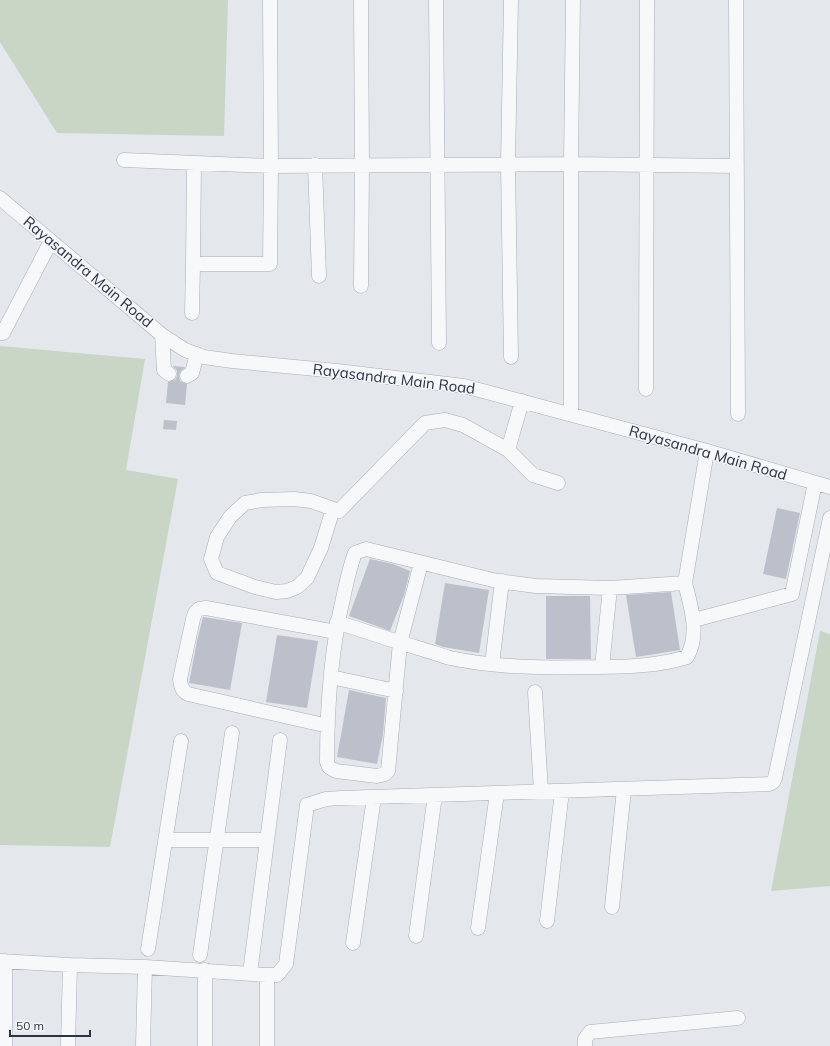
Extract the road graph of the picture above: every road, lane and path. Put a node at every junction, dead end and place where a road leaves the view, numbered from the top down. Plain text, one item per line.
1 (270, 0) edge
2 (361, 0) edge
3 (436, 0) edge
4 (510, 0) edge
5 (573, 0) edge
6 (647, 0) edge
7 (736, 0) edge
8 (124, 160) dead end
9 (194, 163) junction
10 (508, 164) junction
11 (571, 164) junction
12 (362, 165) junction
13 (437, 165) junction
14 (645, 165) junction
15 (271, 166) junction
16 (315, 166) junction
17 (736, 166) junction
18 (0, 198) edge
19 (51, 241) junction
20 (194, 264) junction
21 (319, 276) dead end
22 (361, 286) dead end
23 (192, 313) dead end
24 (0, 333) edge
25 (162, 335) junction
26 (439, 343) dead end
27 (197, 354) junction
28 (511, 357) dead end
29 (169, 374) dead end
30 (187, 376) dead end
31 (646, 389) dead end
32 (522, 401) junction
33 (570, 414) junction
34 (738, 414) dead end
35 (508, 450) junction
36 (707, 451) junction
37 (558, 483) dead end
38 (815, 483) junction
39 (830, 487) edge
40 (333, 509) junction
41 (830, 518) edge
42 (421, 563) junction
43 (502, 581) junction
44 (685, 583) junction
45 (610, 588) junction
46 (694, 620) junction
47 (336, 627) junction
48 (400, 643) junction
49 (492, 664) junction
50 (602, 667) junction
51 (331, 677) junction
52 (396, 690) junction
53 (535, 692) dead end
54 (328, 726) junction
55 (232, 733) dead end
56 (280, 740) dead end
57 (181, 741) dead end
58 (624, 789) junction
59 (541, 791) junction
60 (562, 791) junction
61 (496, 793) junction
62 (435, 795) junction
63 (374, 797) junction
64 (166, 840) junction
65 (216, 840) junction
66 (267, 840) junction
67 (612, 907) dead end
68 (547, 921) dead end
69 (478, 928) dead end
70 (416, 936) dead end
71 (353, 942) dead end
72 (148, 949) dead end
73 (200, 955) dead end
74 (2, 961) edge
75 (70, 965) junction
76 (145, 967) junction
77 (205, 970) junction
78 (250, 973) junction
79 (267, 975) junction
80 (738, 1018) dead end
81 (5, 1046) edge
82 (68, 1046) edge
83 (143, 1046) edge
84 (205, 1046) edge
85 (267, 1046) edge
86 (585, 1046) edge

1 - 15 street
2 - 12 street
3 - 13 street
4 - 10 street
5 - 11 street
6 - 14 street
7 - 17 street
8 - 9 street
9 - 15 street
9 - 20 street
10 - 11 street
10 - 13 street
10 - 28 street
11 - 14 street
11 - 33 street
12 - 13 street
12 - 16 street
12 - 22 street
13 - 26 street
14 - 17 street
14 - 31 street
15 - 16 street
15 - 20 street
16 - 21 street
17 - 34 street
18 - 19 street, Rayasandra Main Road
19 - 24 street
19 - 25 street, Rayasandra Main Road
20 - 23 street
25 - 27 street, Rayasandra Main Road
25 - 29 street
27 - 30 street
27 - 32 street, Rayasandra Main Road
32 - 33 street, Rayasandra Main Road
32 - 35 street
33 - 36 street, Rayasandra Main Road
35 - 37 street
35 - 40 street
36 - 38 street, Rayasandra Main Road
36 - 44 street
38 - 39 street, Rayasandra Main Road
38 - 46 street
40 - 40 street
41 - 58 street
42 - 43 street
42 - 47 street
42 - 48 street
43 - 45 street
43 - 49 street
44 - 45 street
44 - 46 street
45 - 50 street
46 - 50 street
47 - 48 street
47 - 51 street
47 - 54 street
48 - 49 street
48 - 52 street
49 - 50 street
51 - 52 street
51 - 54 street
52 - 54 street
53 - 59 street
55 - 65 street
56 - 66 street
57 - 64 street
58 - 60 street
58 - 67 street
59 - 60 street
59 - 61 street
60 - 68 street
61 - 62 street
61 - 69 street
62 - 63 street
62 - 70 street
63 - 71 street
63 - 79 street
64 - 65 street
64 - 72 street
65 - 66 street
65 - 73 street
66 - 78 street
74 - 75 street
74 - 81 street
75 - 76 street
75 - 82 street
76 - 77 street
76 - 83 street
77 - 78 street
77 - 84 street
78 - 79 street
79 - 85 street
80 - 86 street

